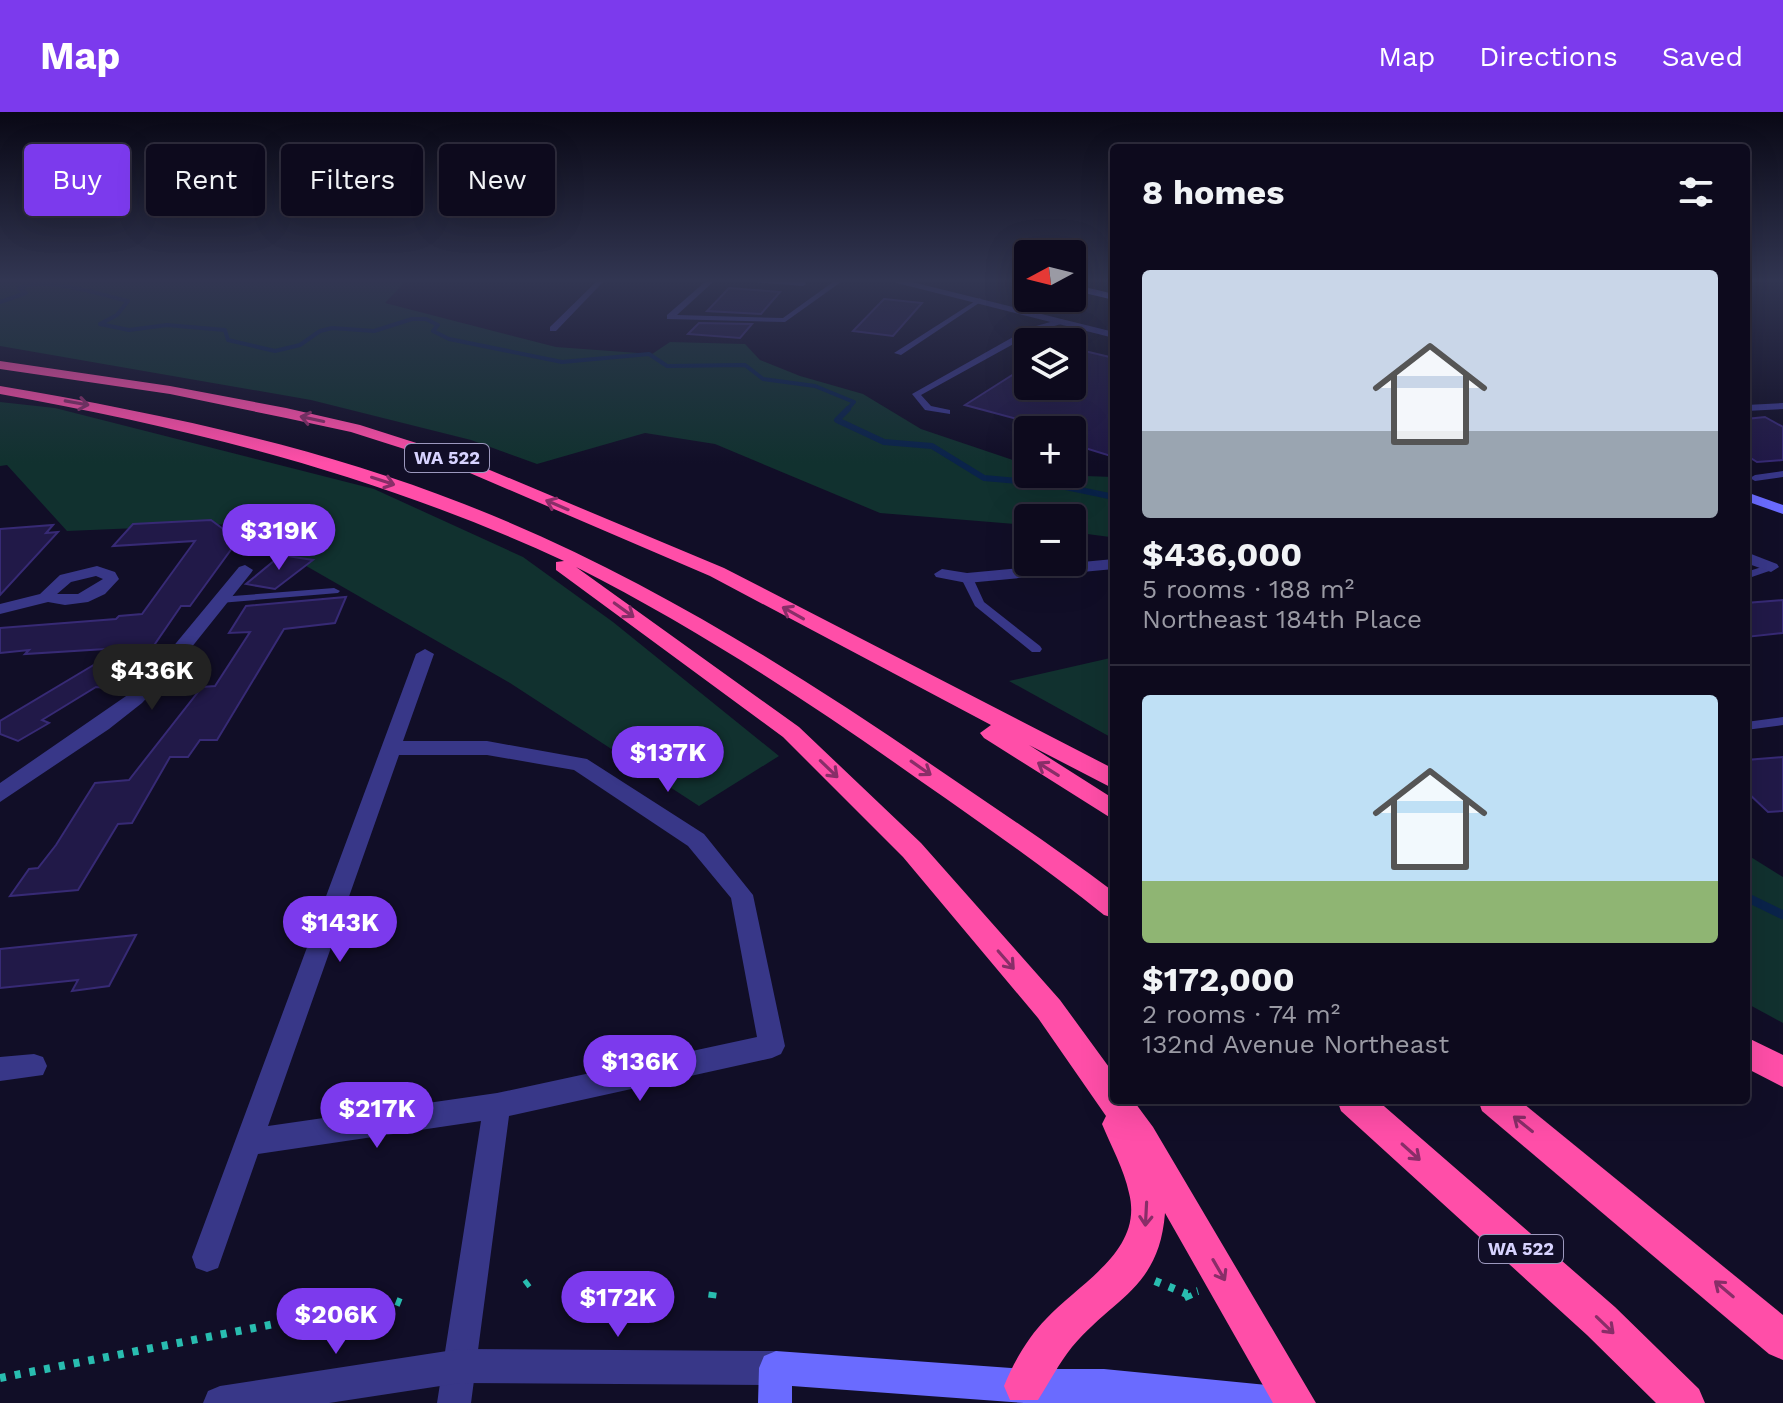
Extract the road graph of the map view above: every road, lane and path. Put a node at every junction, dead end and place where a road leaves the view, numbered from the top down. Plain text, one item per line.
1 (915, 342) edge
2 (1010, 342) edge
3 (898, 353) dead end
4 (0, 365) edge
5 (0, 390) edge
6 (1783, 406) edge
7 (1750, 408) edge
8 (947, 412) dead end
9 (1783, 474) edge
10 (1755, 478) dead end
11 (1750, 498) edge
12 (1783, 510) edge
13 (516, 531) junction
14 (1750, 559) edge
15 (1110, 564) edge
16 (1771, 567) joint
17 (245, 570) dead end
18 (942, 574) dead end
19 (1750, 575) edge
20 (967, 578) junction
21 (334, 591) dead end
22 (49, 597) dead end
23 (220, 600) junction
24 (0, 609) edge
25 (1036, 649) dead end
26 (862, 651) junction
27 (425, 654) dead end
28 (1783, 721) edge
29 (1750, 725) edge
30 (392, 748) junction
31 (1110, 778) edge
32 (0, 795) edge
33 (1110, 808) edge
34 (1110, 904) edge
35 (1750, 1053) edge
36 (34, 1066) dead end
37 (0, 1069) edge
38 (1783, 1072) edge
39 (1105, 1088) junction
40 (1110, 1095) edge
41 (1110, 1100) edge
42 (1111, 1104) edge
43 (1116, 1104) edge
44 (1357, 1104) edge
45 (1499, 1104) edge
46 (497, 1106) junction
47 (250, 1142) junction
48 (207, 1257) dead end
49 (1151, 1278) dead end
50 (1199, 1291) dead end
51 (1187, 1294) junction
52 (386, 1302) dead end
53 (1192, 1305) dead end
54 (1783, 1340) edge
55 (460, 1366) junction
56 (776, 1368) junction
57 (0, 1378) edge
58 (1024, 1386) junction
59 (220, 1403) edge
60 (454, 1403) edge
61 (775, 1403) edge
62 (1276, 1403) edge
63 (1296, 1403) edge
64 (1685, 1403) edge

1 - 3 lane
2 - 8 lane
26 -> 4 highway, WA 522
5 -> 13 highway, WA 522
6 - 7 lane
9 - 10 lane
11 - 12 main road
13 -> 34 highway, WA 522
13 -> 39 highway
14 - 16 street
15 - 20 street
16 - 19 lane
17 - 23 street
18 - 20 street
20 - 25 lane
21 - 23 lane
22 - 24 street
23 - 32 street
26 - 31 highway
33 -> 26 highway, WA 522
27 - 30 street
28 - 29 lane
30 - 46 street
30 - 47 street
35 - 38 highway
36 - 37 street
39 -> 40 highway
39 -> 41 highway
42 -> 58 highway
43 -> 63 highway
44 -> 64 highway, WA 522
54 -> 45 highway
46 - 47 street
46 - 55 street
47 - 48 street
49 - 51 path
50 - 51 path
51 - 53 path
52 - 57 path
55 - 56 street
55 - 59 street
55 - 60 street
56 - 58 main road
56 - 61 main road
58 - 62 main road

